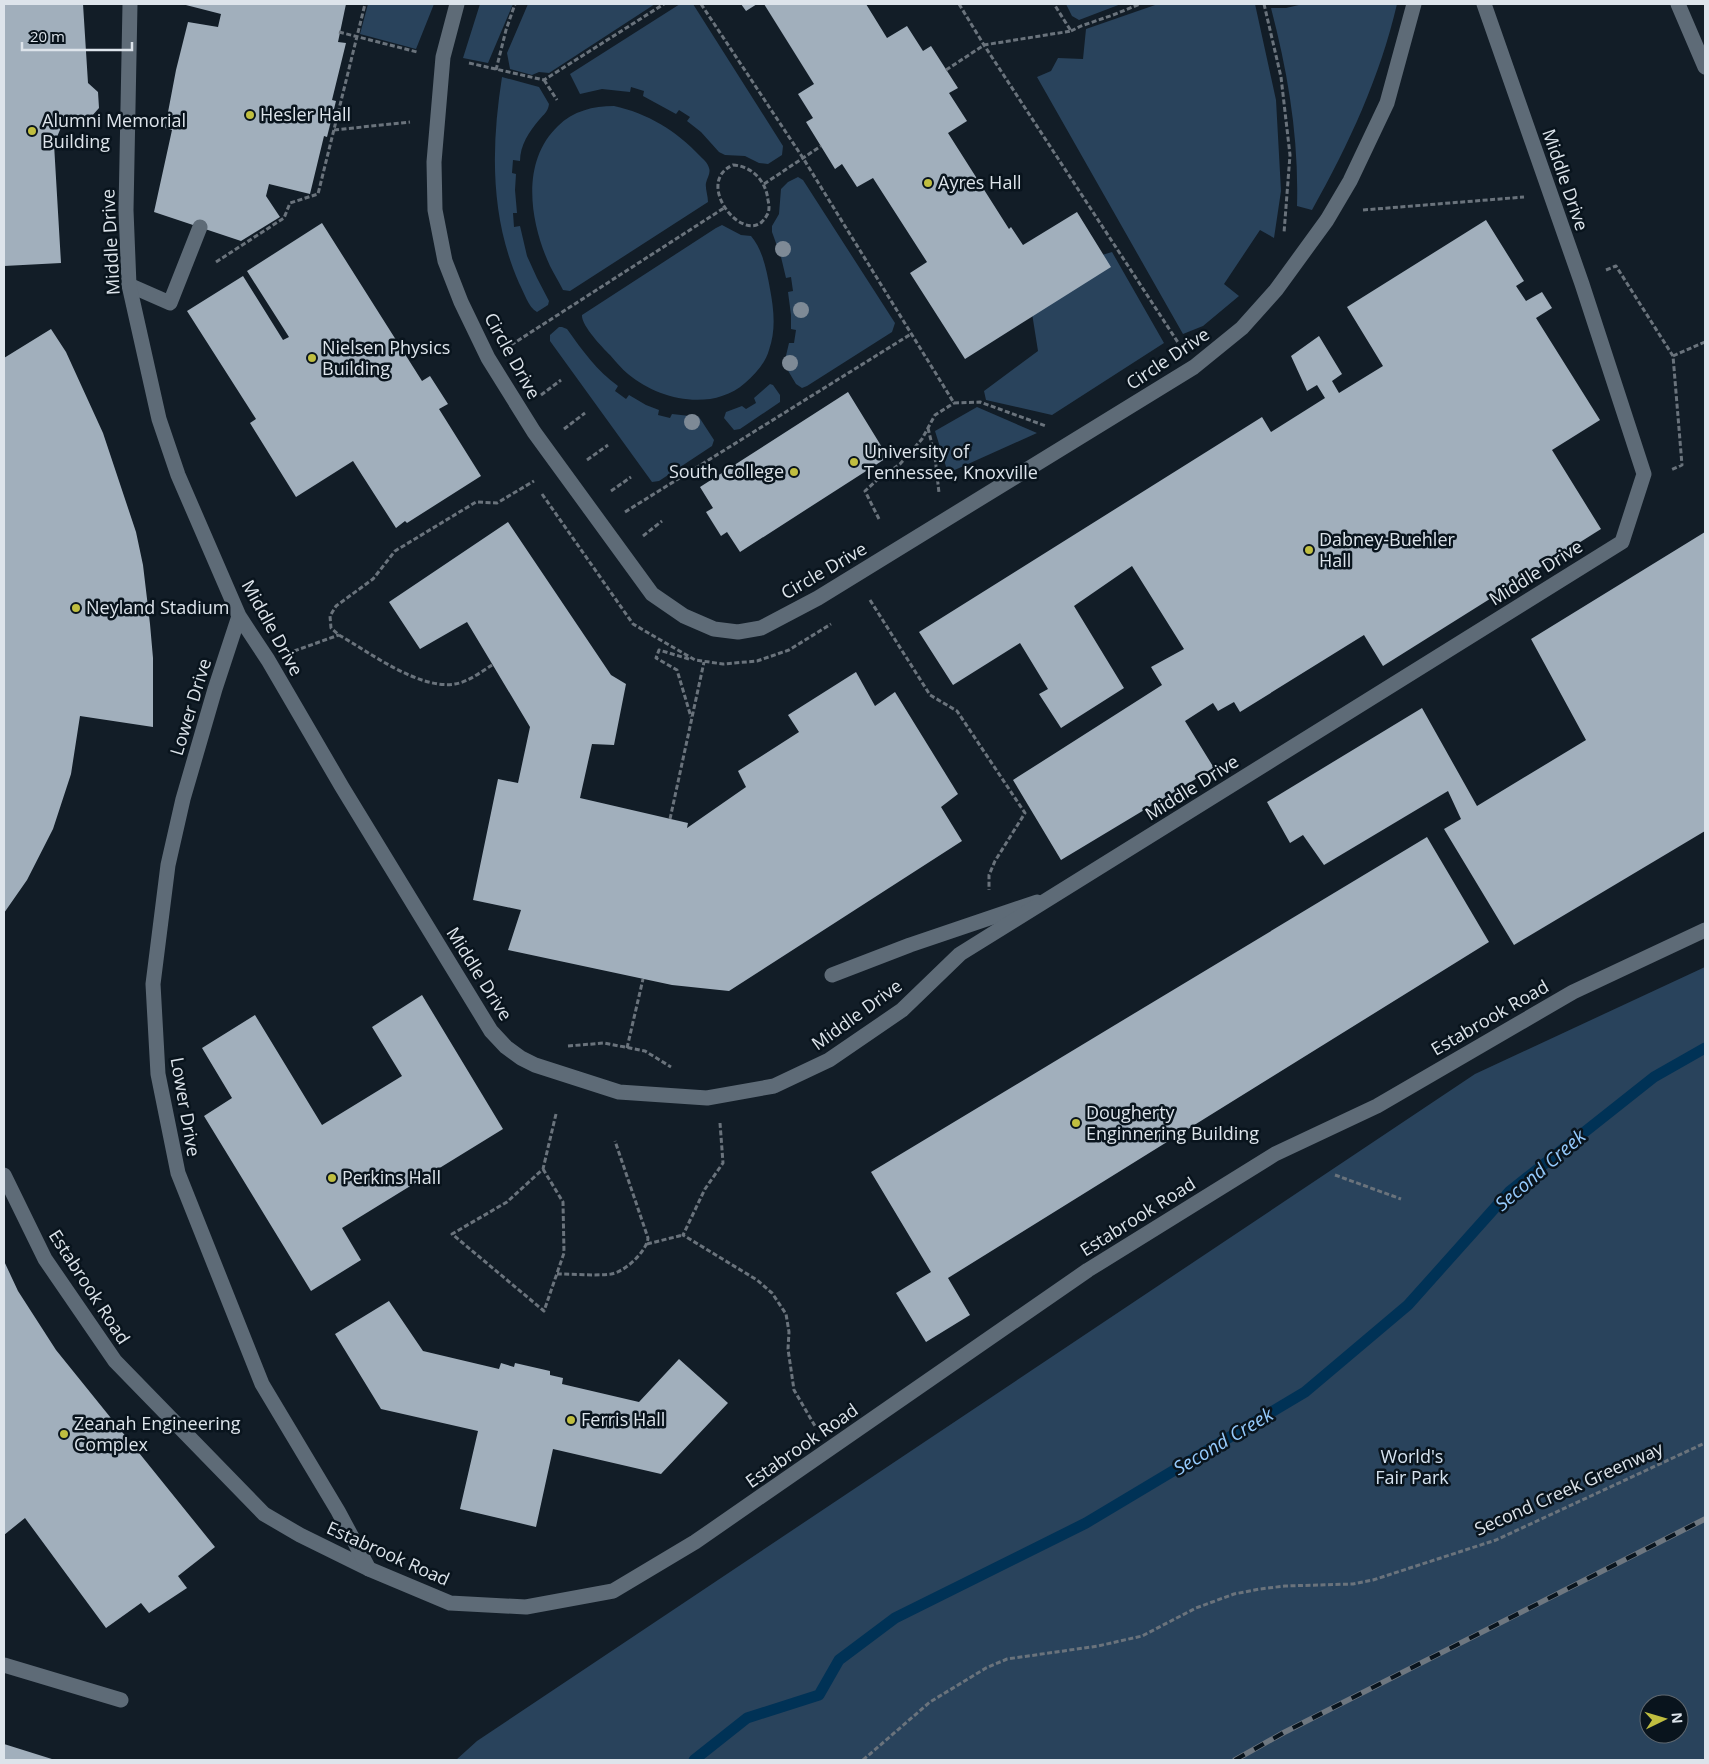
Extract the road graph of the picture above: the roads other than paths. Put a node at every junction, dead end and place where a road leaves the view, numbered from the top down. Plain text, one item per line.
1 (130, 4) edge
2 (457, 4) edge
3 (1414, 4) edge
4 (1484, 4) edge
5 (1678, 4) edge
6 (1705, 67) edge
7 (200, 227) dead end
8 (129, 285) junction
9 (239, 616) junction
10 (1050, 898) junction
11 (1705, 930) edge
12 (832, 975) dead end
13 (4, 1175) edge
14 (369, 1569) junction
15 (4, 1665) edge
16 (122, 1700) dead end

1 - 8 street, Middle Drive
2 - 3 street, Circle Drive
4 - 10 street, Middle Drive
5 - 6 street
7 - 8 street
8 - 9 street, Middle Drive
9 - 10 street, Middle Drive
9 - 14 street, Lower Drive
10 - 12 street
11 - 14 street, Estabrook Road
13 - 14 street, Estabrook Road
15 - 16 street

